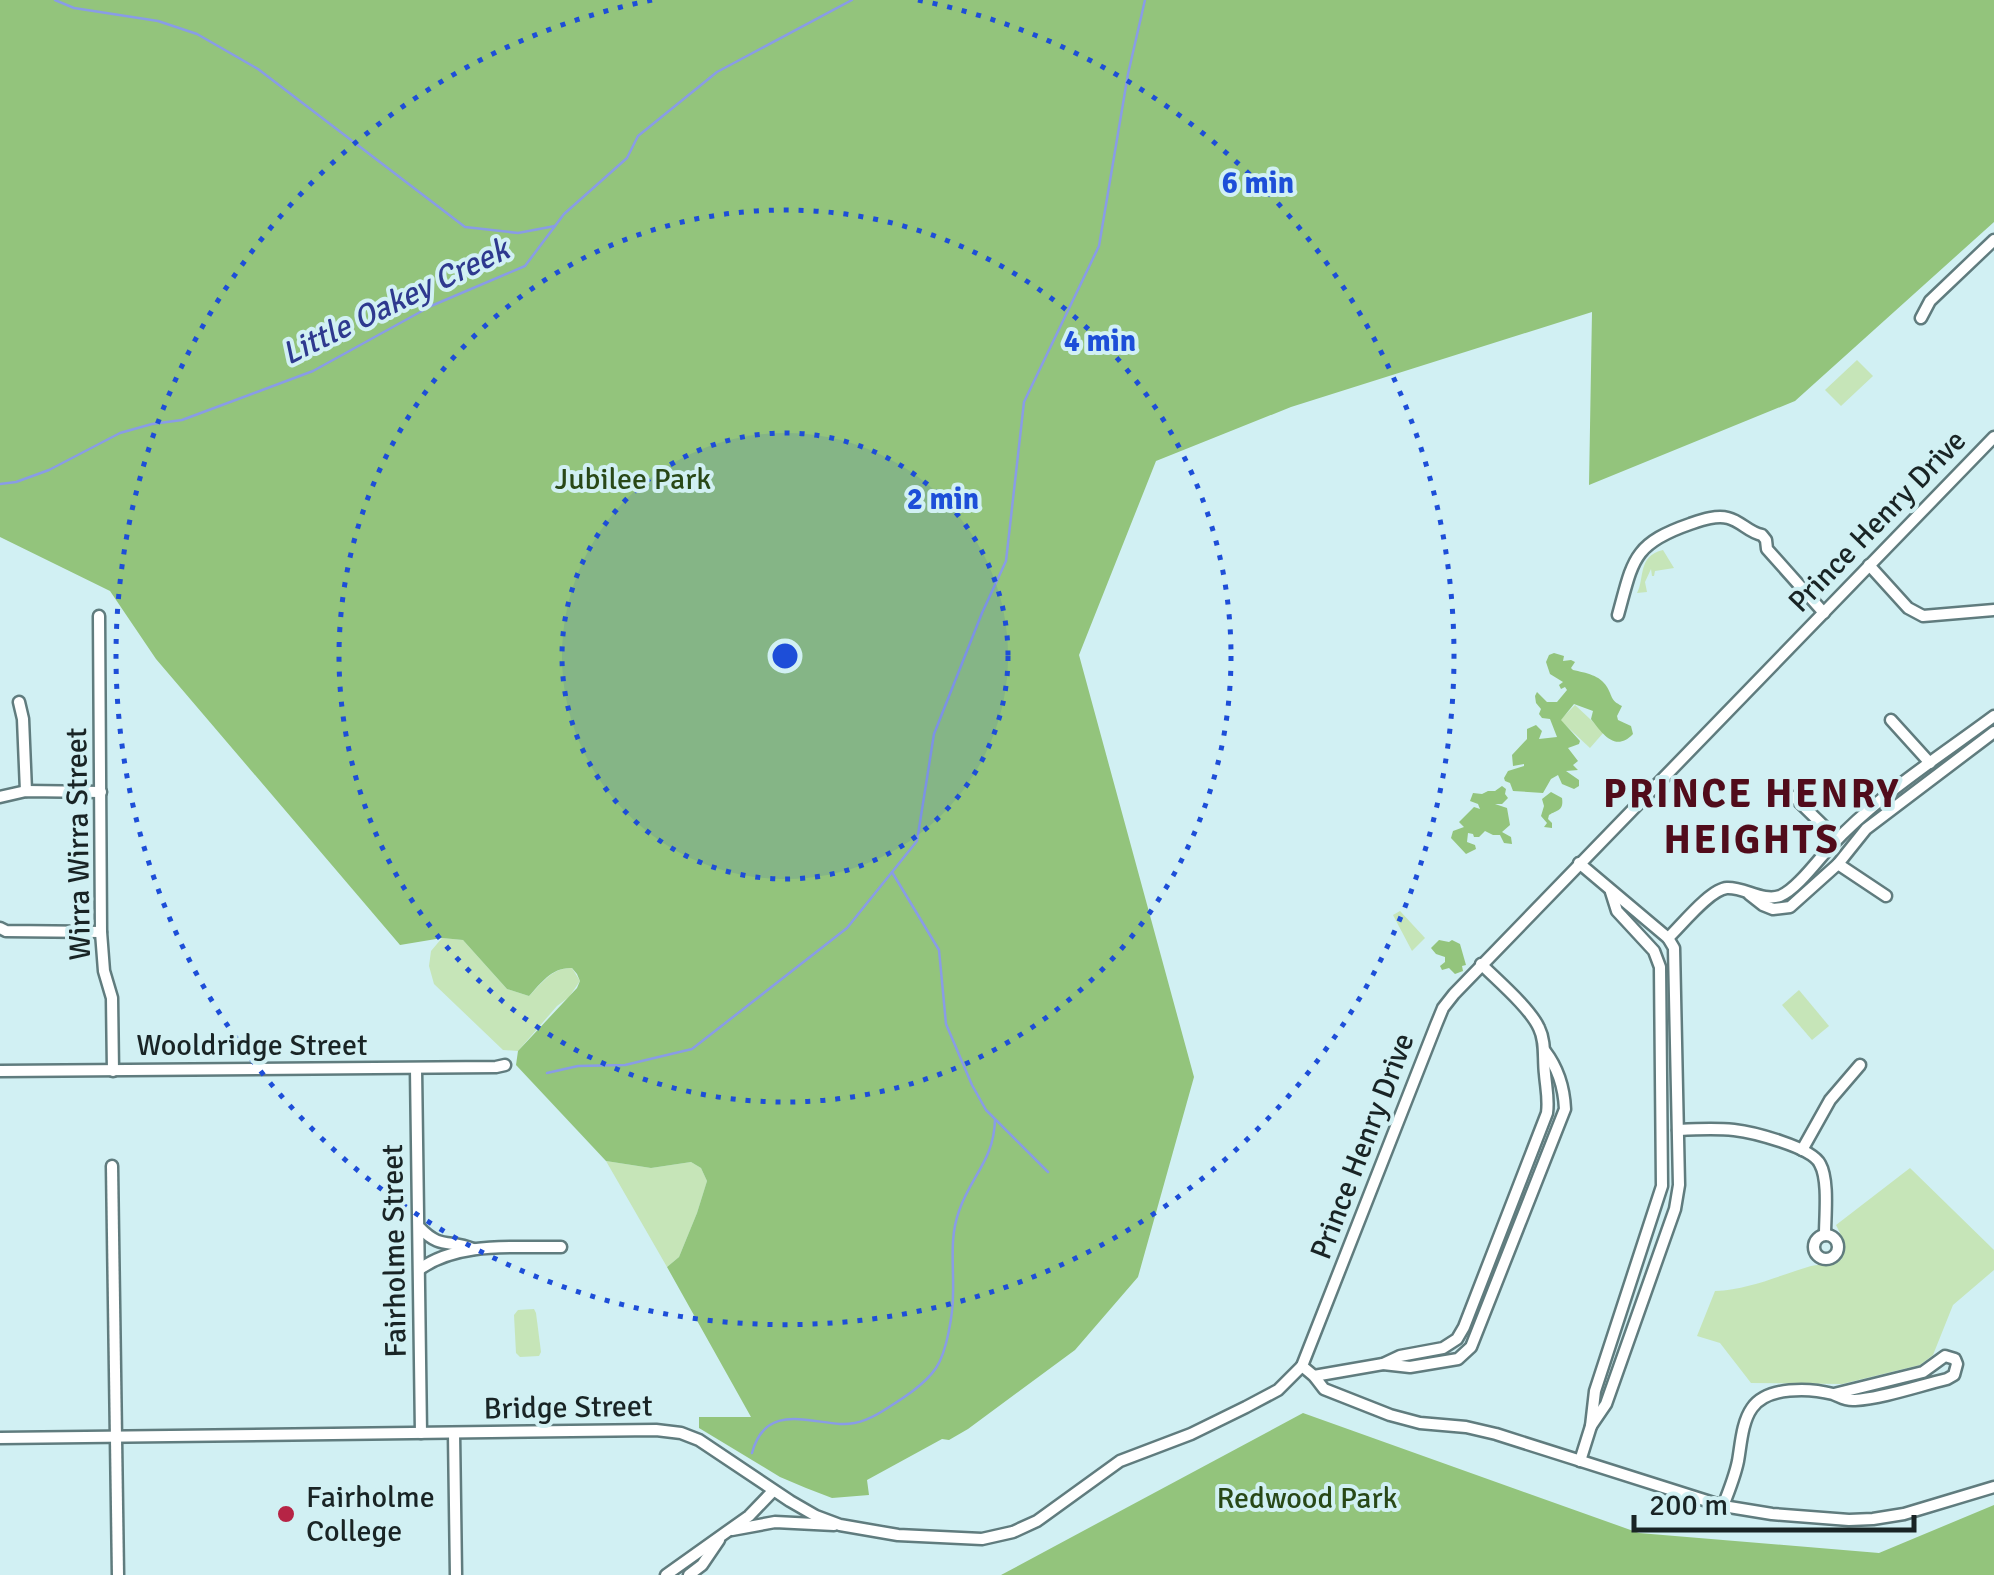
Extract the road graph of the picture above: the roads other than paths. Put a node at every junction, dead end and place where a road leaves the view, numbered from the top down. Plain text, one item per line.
1 (1994, 240) edge
2 (1921, 318) dead end
3 (1994, 437) edge
4 (1869, 565) junction
5 (1994, 610) edge
6 (1824, 613) junction
7 (1618, 615) dead end
8 (99, 616) dead end
9 (19, 702) dead end
10 (1994, 716) edge
11 (1891, 720) dead end
12 (1994, 732) edge
13 (1930, 764) junction
14 (26, 791) junction
15 (100, 792) junction
16 (0, 797) edge
17 (1794, 797) dead end
18 (1837, 839) junction
19 (1579, 864) junction
20 (1838, 864) junction
21 (1610, 891) junction
22 (1748, 894) junction
23 (1886, 896) dead end
24 (0, 928) edge
25 (101, 932) junction
26 (1668, 938) junction
27 (1481, 964) junction
28 (1545, 1050) junction
29 (504, 1064) dead end
30 (1860, 1065) dead end
31 (416, 1068) junction
32 (113, 1070) junction
33 (0, 1071) edge
34 (1678, 1130) junction
35 (1802, 1150) junction
36 (112, 1166) dead end
37 (420, 1228) junction
38 (1825, 1234) dead end
39 (561, 1247) dead end
40 (473, 1249) junction
41 (420, 1269) junction
42 (1383, 1364) junction
43 (1302, 1366) junction
44 (1314, 1376) junction
45 (1834, 1394) junction
46 (1591, 1426) junction
47 (421, 1432) junction
48 (454, 1433) junction
49 (0, 1438) edge
50 (116, 1438) junction
51 (1580, 1461) junction
52 (1994, 1488) edge
53 (773, 1491) junction
54 (1723, 1506) junction
55 (840, 1525) junction
56 (724, 1533) junction
57 (118, 1575) edge
58 (456, 1575) edge
59 (666, 1575) edge
60 (689, 1575) edge

1 - 2 street
3 - 4 street, Prince Henry Drive
4 - 5 street
4 - 6 street, Prince Henry Drive
6 - 7 street
6 - 19 street, Prince Henry Drive
8 - 15 street, Wirra Wirra Street
9 - 14 street
10 - 13 street
11 - 13 street
12 - 20 street
13 - 18 street
14 - 15 street
14 - 16 street
15 - 25 street, Wirra Wirra Street
17 - 18 street
18 - 22 street
19 - 21 street
19 - 27 street, Prince Henry Drive
20 - 22 street
20 - 23 street
21 - 26 street
21 - 46 street
22 - 26 street
24 - 25 street
25 - 32 street, Wirra Wirra Street
26 - 34 street
27 - 28 street
27 - 43 street, Prince Henry Drive
28 - 42 street
28 - 42 street
29 - 31 street, Wooldridge Street
30 - 35 street
31 - 32 street, Wooldridge Street
31 - 37 street, Fairholme Street
32 - 33 street, Wooldridge Street
34 - 35 street
34 - 46 street
35 - 38 street
36 - 50 street
37 - 40 street
37 - 41 street, Fairholme Street
39 - 40 street
40 - 41 street
41 - 47 street, Fairholme Street
42 - 44 street
43 - 44 street
43 - 55 street, Bridge Street
44 - 51 street
45 - 45 street
45 - 54 street
46 - 51 street
47 - 48 street, Bridge Street
47 - 50 street, Bridge Street
48 - 53 street, Bridge Street
48 - 58 street
49 - 50 street, Bridge Street
50 - 57 street
51 - 54 street
52 - 54 street
53 - 55 street, Bridge Street
53 - 56 street
55 - 56 street
56 - 59 street
56 - 60 street

